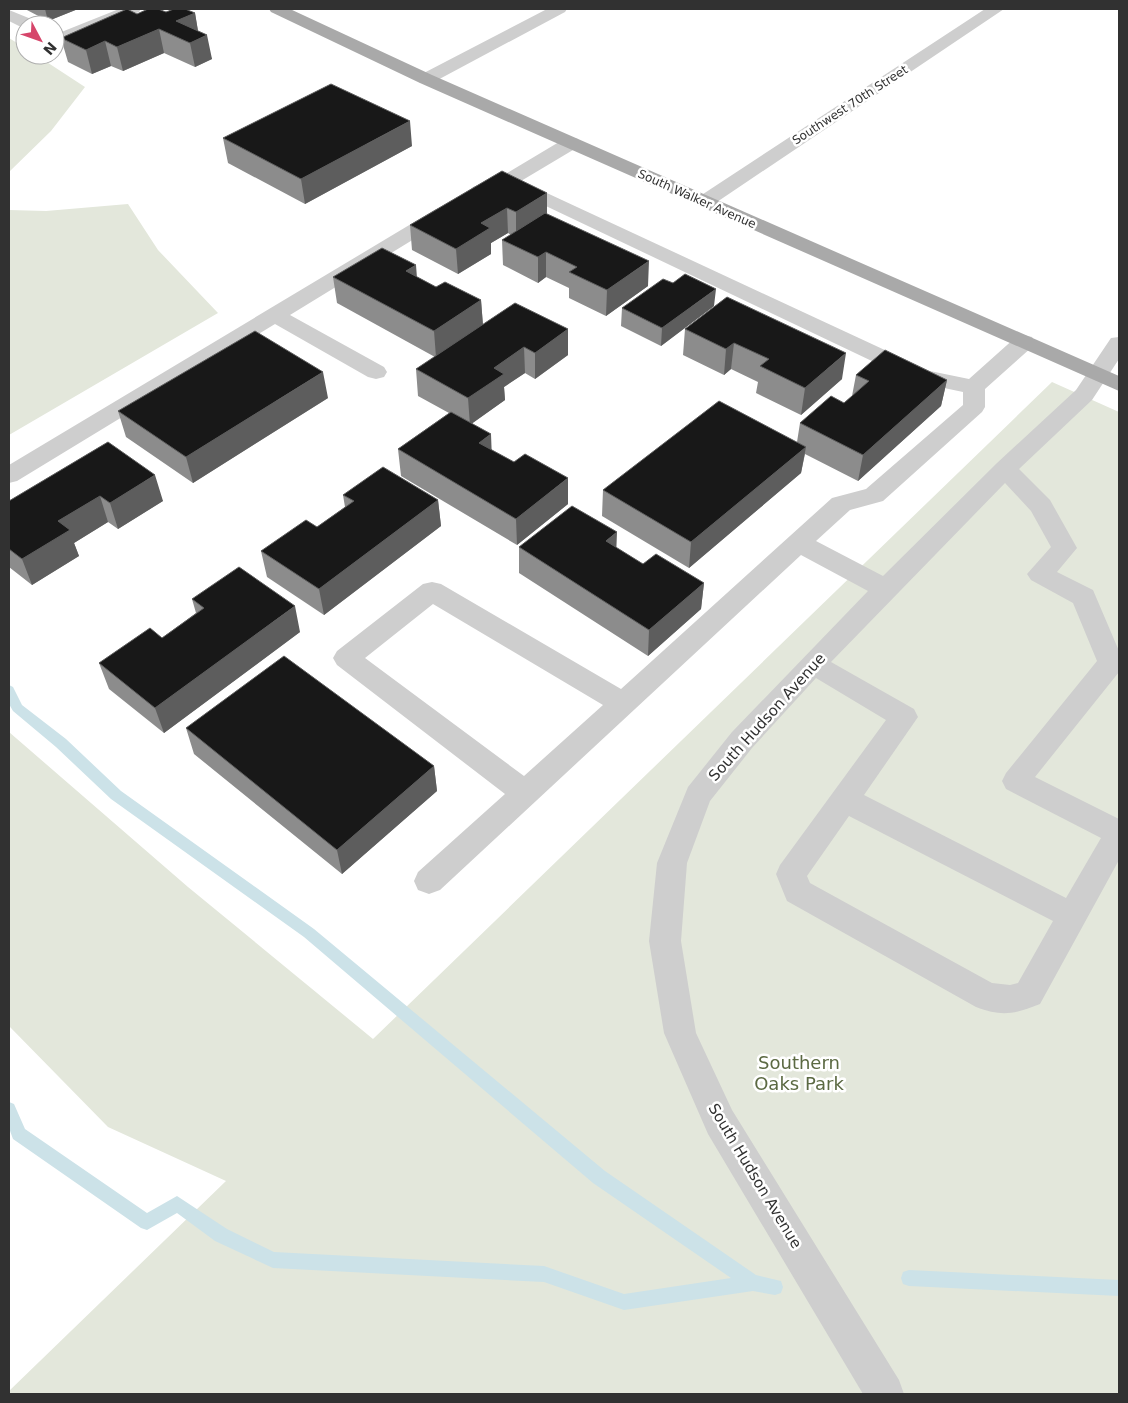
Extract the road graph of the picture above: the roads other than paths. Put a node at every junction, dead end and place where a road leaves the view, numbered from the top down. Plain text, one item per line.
1 (133, 9) edge
2 (277, 9) edge
3 (560, 9) edge
4 (996, 9) edge
5 (65, 36) edge
6 (426, 79) junction
7 (571, 143) junction
8 (505, 181) junction
9 (704, 202) junction
10 (275, 315) junction
11 (1024, 342) junction
12 (1119, 343) edge
13 (376, 372) dead end
14 (1097, 374) junction
15 (1119, 384) edge
16 (974, 387) junction
17 (1005, 469) junction
18 (9, 475) edge
19 (799, 543) junction
20 (886, 589) junction
21 (813, 664) junction
22 (623, 704) junction
23 (525, 793) junction
24 (844, 799) junction
25 (1119, 833) edge
26 (429, 881) dead end
27 (1072, 916) junction
28 (885, 1394) edge

1 - 5 street
2 - 6 main road, South Walker Avenue
3 - 6 street
4 - 9 street, Southwest 70th Street
6 - 7 main road, South Walker Avenue
7 - 8 street
7 - 9 main road, South Walker Avenue
8 - 10 street
8 - 16 street
9 - 11 main road, South Walker Avenue
10 - 13 street
10 - 18 street
11 - 14 main road, South Walker Avenue
11 - 16 street
12 - 14 street, South Hudson Avenue
14 - 15 main road, South Walker Avenue
14 - 17 street, South Hudson Avenue
16 - 19 street
17 - 20 street, South Hudson Avenue
17 - 25 street
19 - 20 street
19 - 22 street
20 - 21 street, South Hudson Avenue
21 - 24 street
21 - 28 street, South Hudson Avenue
22 - 23 street
22 - 23 street
23 - 26 street
24 - 27 street
24 - 27 street
25 - 27 street

